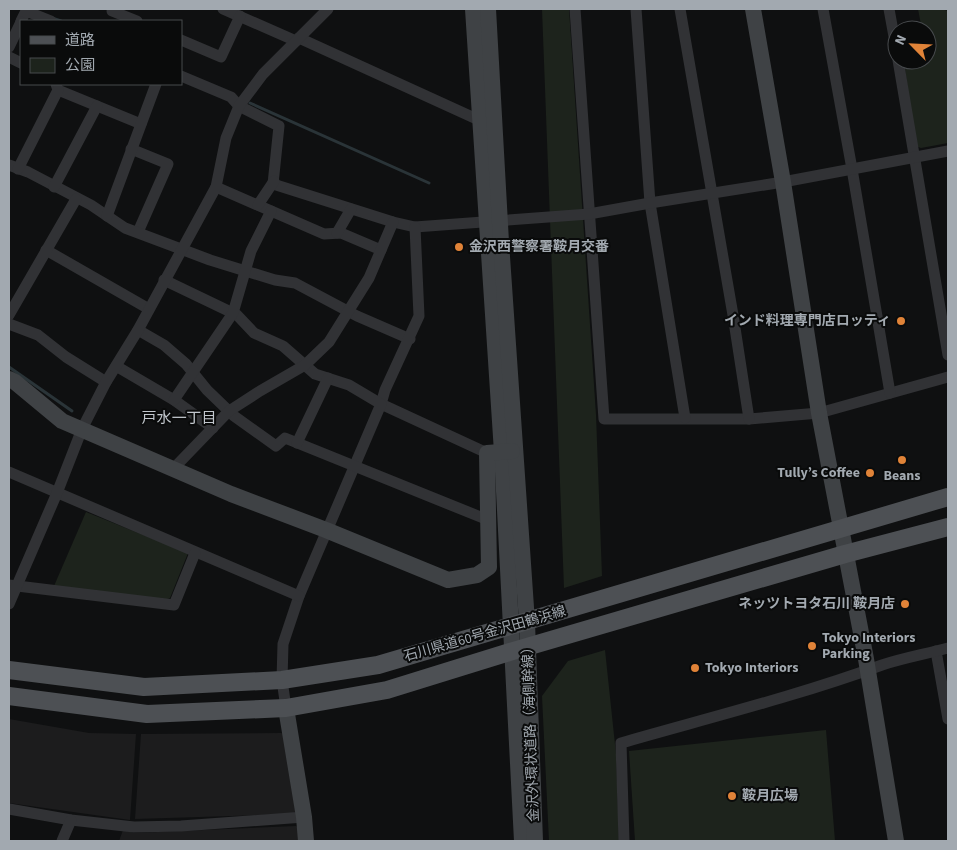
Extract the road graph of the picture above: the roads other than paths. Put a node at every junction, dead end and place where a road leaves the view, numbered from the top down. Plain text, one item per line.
1 (223, 9) edge
2 (328, 9) edge
3 (473, 9) edge
4 (488, 9) edge
5 (575, 9) edge
6 (636, 9) edge
7 (680, 9) edge
8 (753, 9) edge
9 (823, 9) edge
10 (111, 14) edge
11 (240, 16) junction
12 (22, 20) edge
13 (48, 20) edge
14 (133, 20) edge
15 (20, 23) edge
16 (182, 40) edge
17 (297, 40) junction
18 (9, 47) edge
19 (900, 70) edge
20 (182, 76) edge
21 (156, 85) edge
22 (57, 87) edge
23 (97, 106) junction
24 (239, 106) junction
25 (481, 121) junction
26 (141, 124) junction
27 (132, 149) junction
28 (948, 151) edge
29 (915, 156) junction
30 (14, 167) edge
31 (852, 169) junction
32 (274, 181) junction
33 (783, 182) junction
34 (54, 187) junction
35 (216, 187) junction
36 (712, 194) junction
37 (76, 198) junction
38 (650, 203) junction
39 (258, 205) junction
40 (351, 209) junction
41 (272, 211) junction
42 (589, 214) junction
43 (107, 216) junction
44 (393, 222) junction
45 (494, 222) junction
46 (416, 227) junction
47 (138, 232) junction
48 (337, 233) junction
49 (46, 250) junction
50 (182, 250) junction
51 (381, 250) junction
52 (244, 271) junction
53 (164, 280) junction
54 (149, 309) junction
55 (348, 311) junction
56 (232, 313) junction
57 (9, 315) edge
58 (9, 324) edge
59 (138, 330) junction
60 (410, 339) junction
61 (948, 355) edge
62 (305, 365) junction
63 (116, 366) junction
64 (192, 373) junction
65 (948, 377) edge
66 (328, 378) junction
67 (9, 379) edge
68 (106, 382) junction
69 (890, 393) junction
70 (174, 400) junction
71 (381, 404) junction
72 (229, 412) junction
73 (818, 413) junction
74 (685, 418) junction
75 (749, 419) junction
76 (213, 428) junction
77 (82, 429) junction
78 (297, 443) junction
79 (502, 452) junction
80 (354, 466) junction
81 (173, 468) junction
82 (9, 472) edge
83 (57, 493) junction
84 (948, 497) edge
85 (488, 520) junction
86 (948, 527) edge
87 (326, 530) junction
88 (840, 530) junction
89 (195, 553) junction
90 (845, 554) junction
91 (13, 586) edge
92 (299, 596) junction
93 (9, 604) edge
94 (519, 624) junction
95 (948, 648) edge
96 (521, 649) junction
97 (936, 651) junction
98 (9, 670) edge
99 (868, 672) junction
100 (282, 680) junction
101 (9, 696) edge
102 (286, 708) junction
103 (948, 719) edge
104 (9, 809) edge
105 (304, 817) junction
106 (71, 820) junction
107 (62, 841) edge
108 (306, 841) edge
109 (522, 841) edge
110 (535, 841) edge
111 (624, 841) edge
112 (896, 841) edge

1 - 11 street
2 - 17 street
3 - 25 street
4 - 45 street
5 - 42 street
6 - 38 street
7 - 36 street
8 - 33 street
9 - 31 street
10 - 14 street
11 - 16 street
11 - 17 street
12 - 13 street
15 - 18 street
17 - 24 street
17 - 25 street
19 - 29 street
20 - 24 street
21 - 26 street
22 - 23 street
22 - 30 street
23 - 26 street
23 - 34 street
24 - 32 street
24 - 35 street
25 - 45 street
26 - 27 street
27 - 43 street
27 - 47 street
28 - 29 street
29 - 31 street
29 - 61 street
30 - 34 street
31 - 33 street
31 - 69 street
32 - 39 street
32 - 40 street
33 - 36 street
33 - 73 street
34 - 37 street
35 - 39 street
35 - 50 street
36 - 38 street
36 - 75 street
37 - 43 street
37 - 49 street
38 - 42 street
38 - 74 street
39 - 41 street
40 - 44 street
40 - 48 street
41 - 48 street
41 - 52 street
42 - 45 street
42 - 74 street
43 - 47 street
44 - 46 street
44 - 51 street
45 - 46 street
45 - 79 street
46 - 60 street
47 - 50 street
48 - 51 street
49 - 54 street
49 - 57 street
50 - 52 street
50 - 53 street
51 - 55 street
52 - 55 street
52 - 56 street
53 - 54 street
53 - 56 street
54 - 59 street
55 - 60 street
55 - 62 street
56 - 62 street
56 - 64 street
58 - 68 street
59 - 63 street
59 - 64 street
60 - 71 street
62 - 66 street
62 - 72 street
63 - 68 street
63 - 70 street
64 - 70 street
64 - 72 street
65 - 69 street
66 - 71 street
66 - 78 street
67 - 77 street
68 - 77 street
69 - 73 street
70 - 76 street
71 - 79 street
71 - 80 street
72 - 76 street
72 - 78 street
73 - 75 street
73 - 88 street
74 - 75 street
76 - 81 street
77 - 81 street
77 - 83 street
78 - 80 street
79 - 85 street
79 - 94 street, 金沢外環状道路（海側幹線）
80 - 85 street
80 - 87 street
81 - 87 street
82 - 83 street
83 - 89 street
83 - 91 street
84 - 88 main road, 石川県道60号金沢田鶴浜線
85 - 87 street
86 - 90 main road, 石川県道60号金沢田鶴浜線
87 - 92 street
88 - 90 street
88 - 94 main road, 石川県道60号金沢田鶴浜線
89 - 91 street
89 - 92 street
90 - 96 main road, 石川県道60号金沢田鶴浜線
90 - 99 street
91 - 93 street
92 - 100 street
94 - 96 street, 金沢外環状道路（海側幹線）
94 - 100 main road, 石川県道60号金沢田鶴浜線
95 - 97 street
96 - 102 main road, 石川県道60号金沢田鶴浜線
96 - 109 street, 金沢外環状道路（海側幹線）
96 - 110 street, 金沢外環状道路（海側幹線）
97 - 99 street
97 - 103 street
98 - 100 main road, 石川県道60号金沢田鶴浜線
99 - 111 street
99 - 112 street
100 - 102 street
101 - 102 main road, 石川県道60号金沢田鶴浜線
102 - 105 street
104 - 106 street
105 - 106 street
105 - 108 street
106 - 107 street

